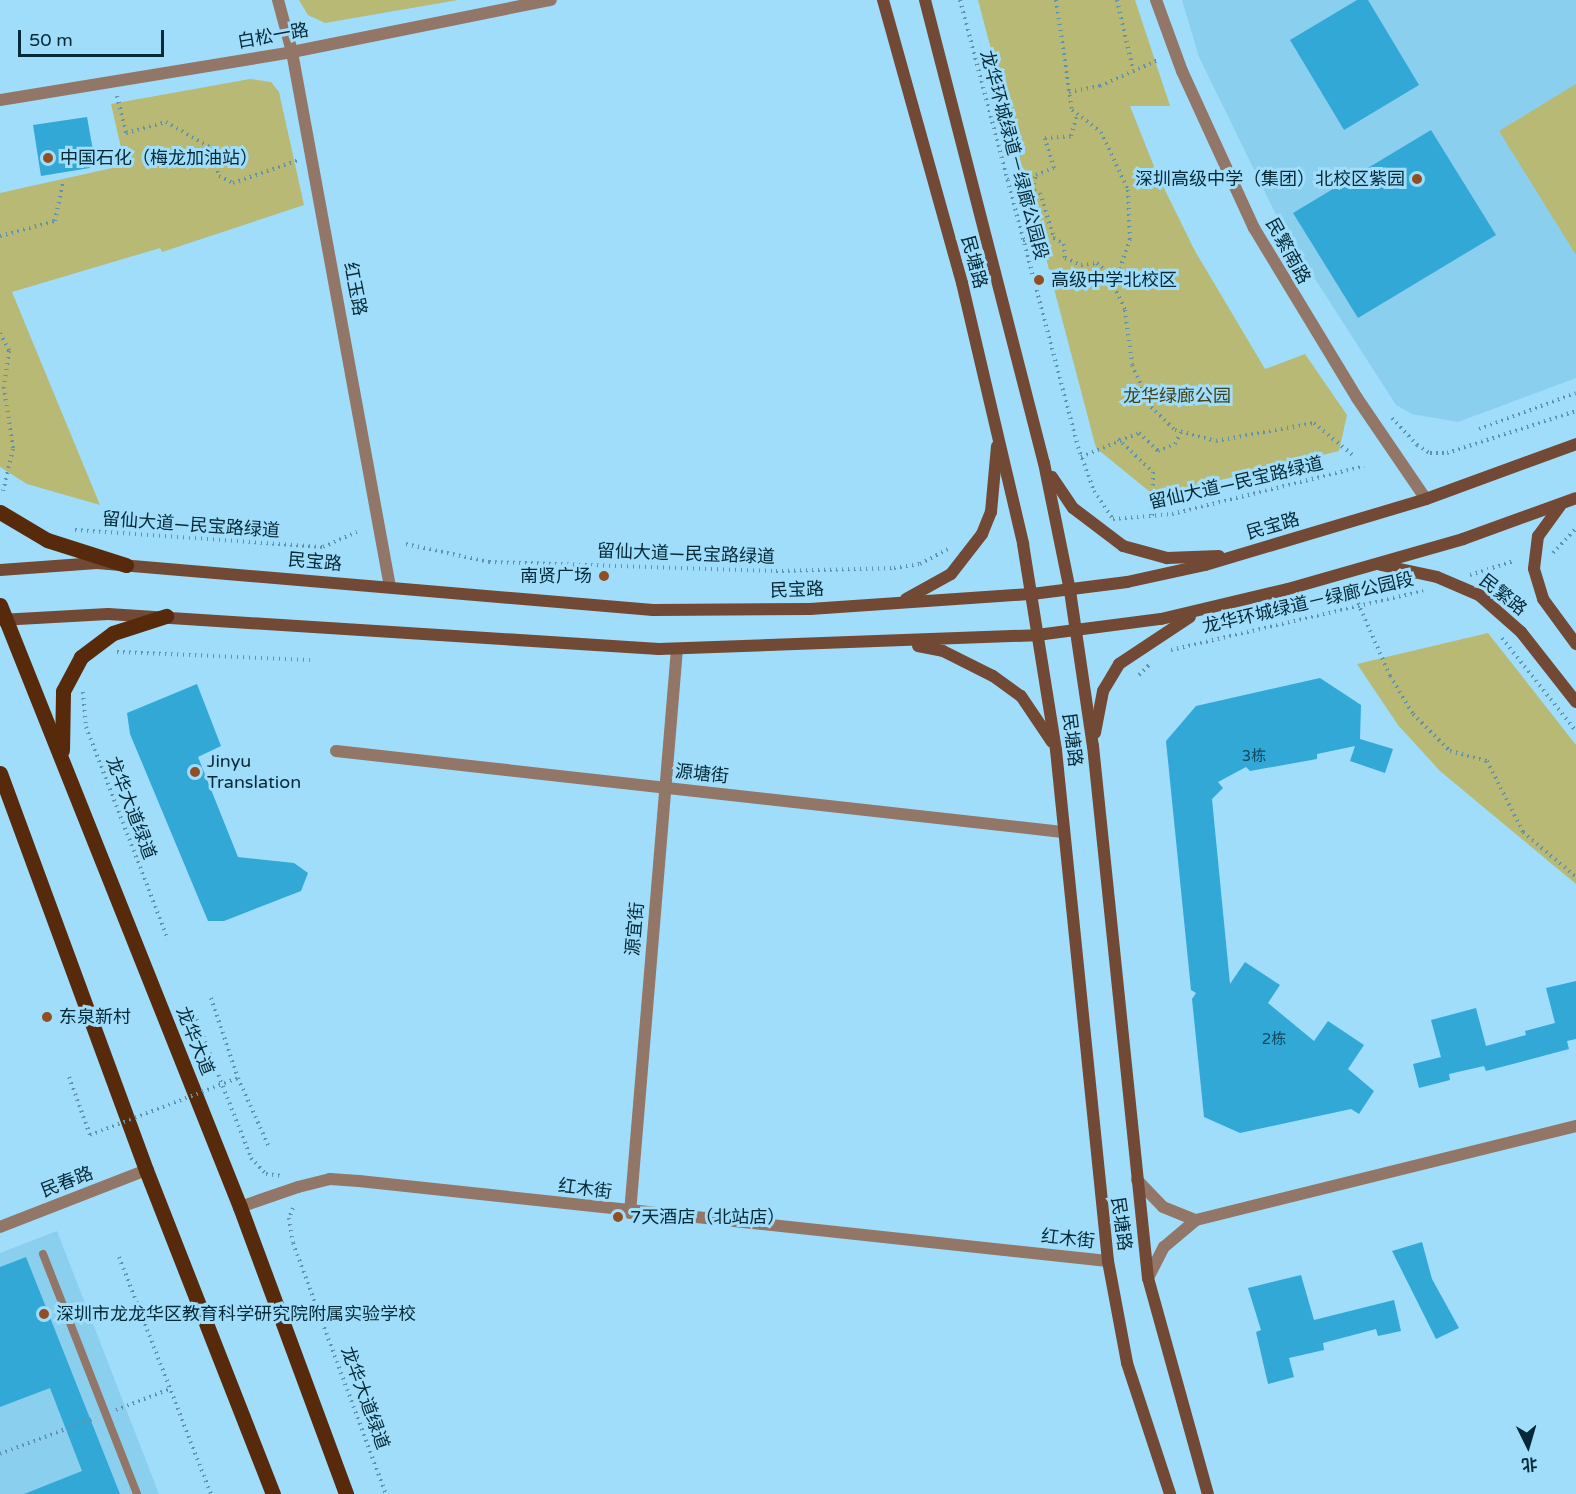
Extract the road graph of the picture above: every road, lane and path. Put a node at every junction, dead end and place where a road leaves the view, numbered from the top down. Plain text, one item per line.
1 (278, 0) edge
2 (551, 0) edge
3 (883, 0) edge
4 (925, 0) edge
5 (960, 0) edge
6 (1056, 0) edge
7 (1117, 0) edge
8 (1156, 0) edge
9 (292, 52) junction
10 (1158, 60) dead end
11 (1132, 70) junction
12 (1069, 92) junction
13 (117, 96) dead end
14 (0, 100) edge
15 (1077, 115) junction
16 (299, 160) dead end
17 (1007, 179) junction
18 (63, 181) dead end
19 (1032, 190) junction
20 (0, 236) edge
21 (1054, 238) junction
22 (1023, 240) junction
23 (1115, 279) junction
24 (0, 333) edge
25 (1576, 393) edge
26 (1384, 409) dead end
27 (1576, 411) edge
28 (1479, 429) dead end
29 (998, 430) junction
30 (1181, 432) junction
31 (1118, 440) junction
32 (1576, 444) edge
33 (1081, 457) junction
34 (1355, 457) dead end
35 (1044, 462) junction
36 (1364, 465) dead end
37 (3, 491) dead end
38 (1576, 498) edge
39 (1426, 499) junction
40 (1561, 505) junction
41 (0, 512) edge
42 (1152, 518) junction
43 (1113, 519) joint
44 (1576, 528) edge
45 (71, 530) dead end
46 (357, 532) dead end
47 (405, 544) dead end
48 (954, 544) dead end
49 (1238, 555) junction
50 (1550, 558) dead end
51 (1514, 561) dead end
52 (1377, 564) junction
53 (126, 565) junction
54 (0, 570) edge
55 (1470, 575) dead end
56 (390, 587) junction
57 (1070, 591) junction
58 (1429, 591) dead end
59 (1032, 594) junction
60 (895, 603) junction
61 (1358, 603) junction
62 (1204, 609) junction
63 (2, 615) edge
64 (166, 616) junction
65 (1495, 630) dead end
66 (1076, 632) junction
67 (1037, 635) junction
68 (903, 642) junction
69 (1576, 644) edge
70 (676, 649) junction
71 (1164, 653) dead end
72 (1159, 657) dead end
73 (105, 658) dead end
74 (310, 660) dead end
75 (1139, 675) dead end
76 (85, 684) dead end
77 (1576, 702) edge
78 (1576, 731) edge
79 (1093, 746) junction
80 (1056, 750) junction
81 (336, 751) dead end
82 (62, 762) junction
83 (0, 773) edge
84 (665, 788) junction
85 (1063, 832) junction
86 (1576, 877) edge
87 (168, 940) dead end
88 (212, 998) dead end
89 (192, 1008) dead end
90 (69, 1077) dead end
91 (238, 1078) junction
92 (1576, 1126) edge
93 (270, 1147) dead end
94 (146, 1170) junction
95 (282, 1176) dead end
96 (1136, 1178) junction
97 (240, 1207) junction
98 (293, 1208) dead end
99 (630, 1213) junction
100 (1196, 1220) junction
101 (0, 1227) edge
102 (44, 1254) dead end
103 (119, 1257) dead end
104 (1108, 1262) junction
105 (1149, 1278) junction
106 (170, 1389) junction
107 (105, 1413) junction
108 (0, 1454) edge
109 (137, 1494) edge
110 (211, 1494) edge
111 (273, 1494) edge
112 (346, 1494) edge
113 (386, 1494) edge
114 (1170, 1494) edge
115 (1208, 1494) edge

1 - 9 street, 红玉路
2 - 9 street, 白松一路
3 - 29 main road, 民塘路
4 - 35 main road, 民塘路
5 - 17 path, 龙华环城绿道－绿廊公园段
6 - 12 path
7 - 11 path
8 - 39 street, 民繁南路
9 - 14 street, 白松一路
9 - 56 street, 红玉路
10 - 11 path
11 - 12 path
12 - 15 path
13 - 16 path
15 - 19 path
15 - 23 path
17 - 19 path
17 - 22 path, 龙华环城绿道－绿廊公园段
18 - 20 path
19 - 21 path
21 - 22 path
21 - 23 path
22 - 33 path, 龙华环城绿道－绿廊公园段
23 - 30 path
24 - 37 path
25 - 28 path
26 - 27 path
29 - 59 main road, 民塘路
29 - 60 main road
30 - 31 path
30 - 34 path
31 - 33 path
31 - 42 path
32 - 39 main road, 民宝路
33 - 43 path, 龙华环城绿道－绿廊公园段
35 - 49 main road
35 - 57 main road, 民塘路
36 - 42 path, 留仙大道—民宝路绿道
38 - 40 main road
39 - 49 main road, 民宝路
40 - 52 main road
40 - 69 main road, 民繁路
41 - 53 main road
42 - 43 path, 留仙大道—民宝路绿道
44 - 50 path
45 - 46 path, 留仙大道—民宝路绿道
47 - 48 path, 留仙大道—民宝路绿道
49 - 57 main road, 民宝路
51 - 55 path
52 - 62 main road
52 - 77 main road, 民繁路
53 - 54 main road, 民宝路
53 - 56 main road, 民宝路
56 - 60 main road, 民宝路
57 - 59 main road, 民宝路
57 - 66 main road, 民塘路
58 - 61 path, 龙华环城绿道－绿廊公园段
59 - 60 main road, 民宝路
59 - 67 main road, 民塘路
61 - 71 path, 龙华环城绿道－绿廊公园段
61 - 86 path
62 - 66 main road
62 - 79 main road
63 - 64 main road
63 - 82 main road, 龙华大道
64 - 70 main road
64 - 82 main road
65 - 78 path
66 - 67 main road
66 - 79 main road, 民塘路
67 - 68 main road
67 - 80 main road, 民塘路
68 - 70 main road
68 - 80 main road
70 - 84 street, 源宜街
72 - 75 path
73 - 74 path
76 - 87 path, 龙华大道绿道
79 - 96 main road, 民塘路
80 - 85 main road, 民塘路
81 - 84 street, 源塘街
82 - 97 main road, 龙华大道
83 - 94 main road
84 - 85 street, 源塘街
84 - 99 street, 源宜街
85 - 104 main road, 民塘路
88 - 91 path
89 - 95 path
90 - 91 path, bridge
91 - 93 path
92 - 100 street
94 - 101 street, 民春路
94 - 111 main road
96 - 100 street
96 - 105 main road, 民塘路
97 - 99 street, 红木街
97 - 112 main road, 龙华大道
98 - 113 path, 龙华大道绿道
99 - 104 street, 红木街
100 - 105 street
102 - 107 lane
103 - 106 path
104 - 114 main road, 民塘路
105 - 115 main road, 民塘路
106 - 107 path
106 - 110 path
107 - 108 path
107 - 109 lane

